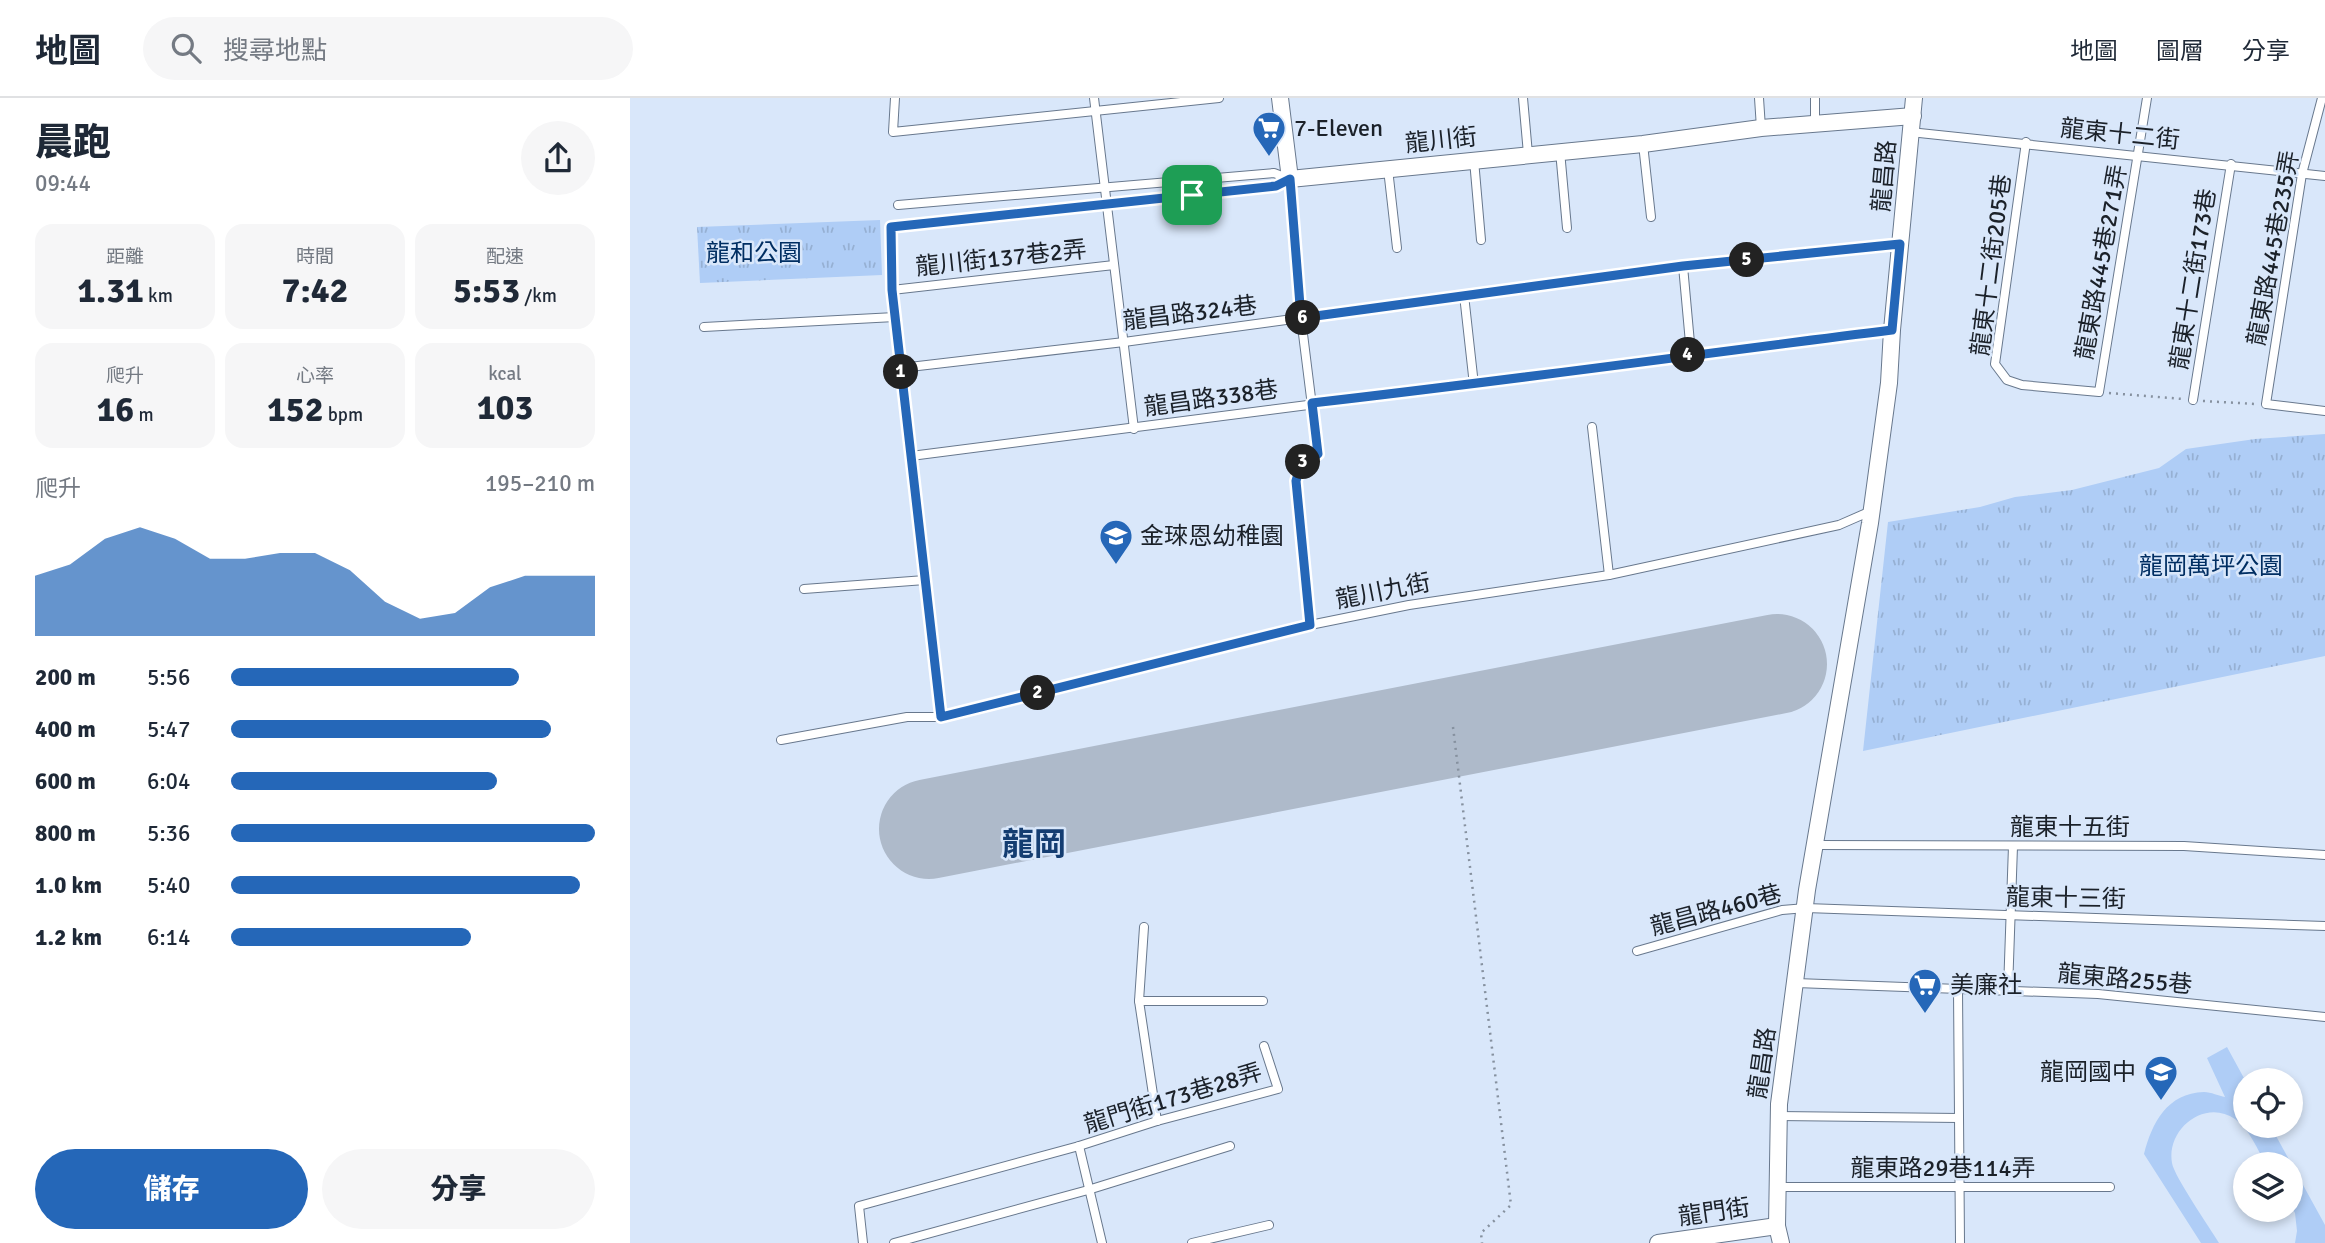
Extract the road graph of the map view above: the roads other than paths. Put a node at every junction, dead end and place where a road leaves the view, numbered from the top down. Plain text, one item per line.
1 (895, 98) edge
2 (1094, 98) edge
3 (1219, 98) edge
4 (1280, 98) edge
5 (1523, 98) edge
6 (1759, 98) edge
7 (1815, 98) edge
8 (1914, 98) edge
9 (2147, 98) edge
10 (2322, 98) edge
11 (1096, 111) junction
12 (1815, 123) junction
13 (1912, 124) junction
14 (1761, 128) junction
15 (2026, 142) junction
16 (1643, 144) junction
17 (1560, 151) junction
18 (1528, 154) junction
19 (2139, 156) junction
20 (1474, 160) junction
21 (2231, 164) junction
22 (1388, 169) junction
23 (2302, 174) junction
24 (2325, 176) edge
25 (1290, 179) junction
26 (1106, 187) junction
27 (1107, 203) junction
28 (898, 205) dead end
29 (1651, 217) dead end
30 (1567, 228) dead end
31 (1481, 240) dead end
32 (1900, 244) junction
33 (1397, 248) dead end
34 (1114, 265) junction
35 (1683, 266) junction
36 (892, 290) junction
37 (1464, 295) junction
38 (895, 317) junction
39 (1301, 318) junction
40 (704, 327) dead end
41 (1892, 330) junction
42 (1124, 342) junction
43 (1691, 354) junction
44 (901, 368) junction
45 (1474, 385) junction
46 (2099, 392) joint
47 (2193, 400) dead end
48 (1312, 403) junction
49 (2325, 411) edge
50 (1592, 427) dead end
51 (1134, 429) junction
52 (911, 456) junction
53 (1871, 511) junction
54 (1609, 575) junction
55 (925, 580) junction
56 (804, 589) dead end
57 (1310, 625) junction
58 (941, 717) junction
59 (781, 740) dead end
60 (1814, 845) junction
61 (2013, 846) junction
62 (2325, 855) edge
63 (1806, 908) junction
64 (2012, 916) junction
65 (2325, 926) edge
66 (1144, 927) dead end
67 (1637, 951) dead end
68 (1796, 982) junction
69 (1958, 989) junction
70 (2008, 990) junction
71 (1139, 1001) junction
72 (1263, 1001) dead end
73 (2325, 1017) edge
74 (1264, 1046) dead end
75 (1777, 1116) junction
76 (1959, 1118) junction
77 (1157, 1121) junction
78 (1079, 1146) junction
79 (1230, 1146) dead end
80 (1777, 1187) junction
81 (2110, 1187) dead end
82 (1959, 1189) junction
83 (1088, 1190) junction
84 (1269, 1225) dead end
85 (1777, 1226) junction
86 (1685, 1241) edge
87 (863, 1243) edge
88 (894, 1243) edge
89 (1102, 1243) edge
90 (1192, 1243) edge
91 (1658, 1243) edge
92 (1781, 1243) edge
93 (1960, 1243) edge

1 - 11 lane
2 - 11 lane
3 - 11 lane
4 - 25 street
5 - 18 lane
6 - 14 lane
7 - 12 lane
8 - 13 street, 龍昌路
9 - 19 lane, 龍東路445巷271弄
10 - 23 lane, 龍東路445巷235弄
11 - 26 lane
12 - 13 street, 龍川街
12 - 14 street, 龍川街
13 - 15 lane, 龍東十二街
13 - 32 street, 龍昌路
14 - 16 street, 龍川街
15 - 19 lane, 龍東十二街
15 - 46 lane, 龍東十二街205巷
16 - 17 street, 龍川街
16 - 29 lane
17 - 18 street, 龍川街
17 - 30 lane
18 - 20 street, 龍川街
19 - 21 lane, 龍東十二街
19 - 46 lane, 龍東路445巷271弄
20 - 22 street, 龍川街
20 - 31 lane
21 - 23 lane, 龍東十二街
21 - 47 lane, 龍東十二街173巷
22 - 25 street, 龍川街
22 - 33 lane
23 - 24 lane, 龍東十二街
23 - 49 lane, 龍東路445巷235弄
25 - 26 lane
25 - 27 lane, 龍川街
25 - 39 lane
26 - 27 lane
26 - 28 lane
27 - 34 lane
27 - 36 lane, 龍川街
32 - 35 lane, 龍昌路324巷
32 - 41 street, 龍昌路
34 - 36 lane, 龍川街137巷2弄
34 - 42 lane
35 - 37 lane, 龍昌路324巷
35 - 43 lane
36 - 38 lane
37 - 39 lane, 龍昌路324巷
37 - 45 lane
38 - 40 lane
38 - 44 lane
39 - 42 lane, 龍昌路324巷
39 - 48 lane
41 - 43 lane, 龍昌路338巷
41 - 53 street, 龍昌路
42 - 44 lane, 龍昌路324巷
42 - 51 lane
43 - 45 lane, 龍昌路338巷
44 - 52 lane
45 - 48 lane, 龍昌路338巷
48 - 51 lane, 龍昌路338巷
48 - 57 lane
50 - 54 lane
51 - 52 lane, 龍昌路338巷
52 - 55 lane
53 - 54 lane, 龍川九街
53 - 60 street, 龍昌路
54 - 57 lane, 龍川九街
55 - 56 lane
55 - 58 lane
57 - 58 lane, 龍川九街
58 - 59 lane, 龍川九街
60 - 61 lane, 龍東十五街
60 - 63 street, 龍昌路
61 - 62 lane, 龍東十五街
61 - 64 lane
63 - 64 lane, 龍東十三街
63 - 67 lane, 龍昌路460巷
63 - 68 street, 龍昌路
64 - 65 lane, 龍東十三街
64 - 70 lane
66 - 71 lane
68 - 69 lane, 龍東路255巷
68 - 75 street, 龍昌路
69 - 70 lane, 龍東路255巷
69 - 76 lane
70 - 73 lane, 龍東路255巷
71 - 72 lane
71 - 77 lane
74 - 77 lane, 龍門街173巷28弄
75 - 76 lane
75 - 80 street, 龍昌路
76 - 82 lane
77 - 78 lane, 龍門街173巷28弄
78 - 83 lane
78 - 87 lane, 龍門街173巷28弄
79 - 83 lane
80 - 82 lane, 龍東路29巷114弄
80 - 85 street, 龍昌路
81 - 82 lane, 龍東路29巷114弄
82 - 93 lane
83 - 88 lane
83 - 89 lane
84 - 90 lane
85 - 86 street, 龍門街
85 - 92 street, 龍昌路
86 - 91 street, 龍門街

